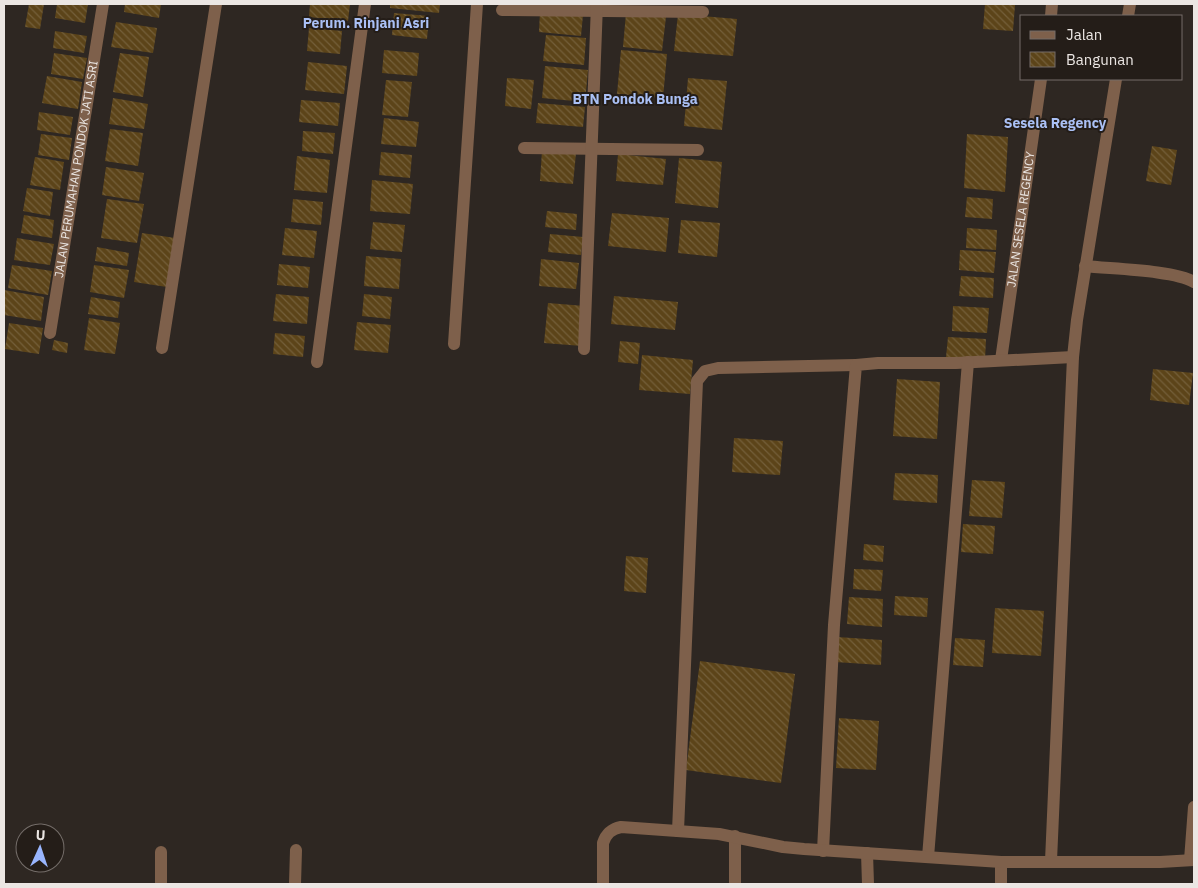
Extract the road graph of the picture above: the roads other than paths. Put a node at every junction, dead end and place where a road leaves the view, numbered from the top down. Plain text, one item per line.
1 (103, 4) edge
2 (216, 4) edge
3 (365, 4) edge
4 (477, 4) edge
5 (596, 7) edge
6 (502, 10) dead end
7 (703, 12) dead end
8 (1042, 80) edge
9 (1116, 80) edge
10 (524, 148) dead end
11 (592, 148) junction
12 (698, 150) dead end
13 (1085, 266) junction
14 (1194, 282) edge
15 (50, 333) dead end
16 (454, 344) dead end
17 (162, 348) dead end
18 (584, 349) dead end
19 (1073, 356) junction
20 (1001, 360) junction
21 (317, 362) dead end
22 (968, 362) junction
23 (856, 366) junction
24 (1194, 807) edge
25 (678, 831) junction
26 (735, 836) junction
27 (296, 850) dead end
28 (823, 851) junction
29 (161, 852) dead end
30 (867, 854) junction
31 (928, 858) junction
32 (1192, 860) edge
33 (1051, 861) junction
34 (1001, 862) junction
35 (161, 884) edge
36 (295, 884) edge
37 (603, 884) edge
38 (735, 884) edge
39 (868, 884) edge
40 (1001, 884) edge

1 - 15 street, JALAN PERUMAHAN PONDOK JATI ASRI
2 - 17 street
3 - 21 street
4 - 16 street
5 - 6 street
5 - 7 street
5 - 11 street
8 - 20 street, JALAN SESELA REGENCY
9 - 13 street
10 - 11 street
11 - 12 street
11 - 18 street
13 - 14 street
13 - 19 street
19 - 20 street
19 - 33 street
20 - 22 street
22 - 23 street
22 - 31 street
23 - 25 street
23 - 28 street
24 - 32 street
25 - 26 street
25 - 37 street
26 - 28 street
26 - 38 street
27 - 36 street
28 - 30 street
29 - 35 street
30 - 31 street
30 - 39 street
31 - 34 street
32 - 33 street
33 - 34 street
34 - 40 street

